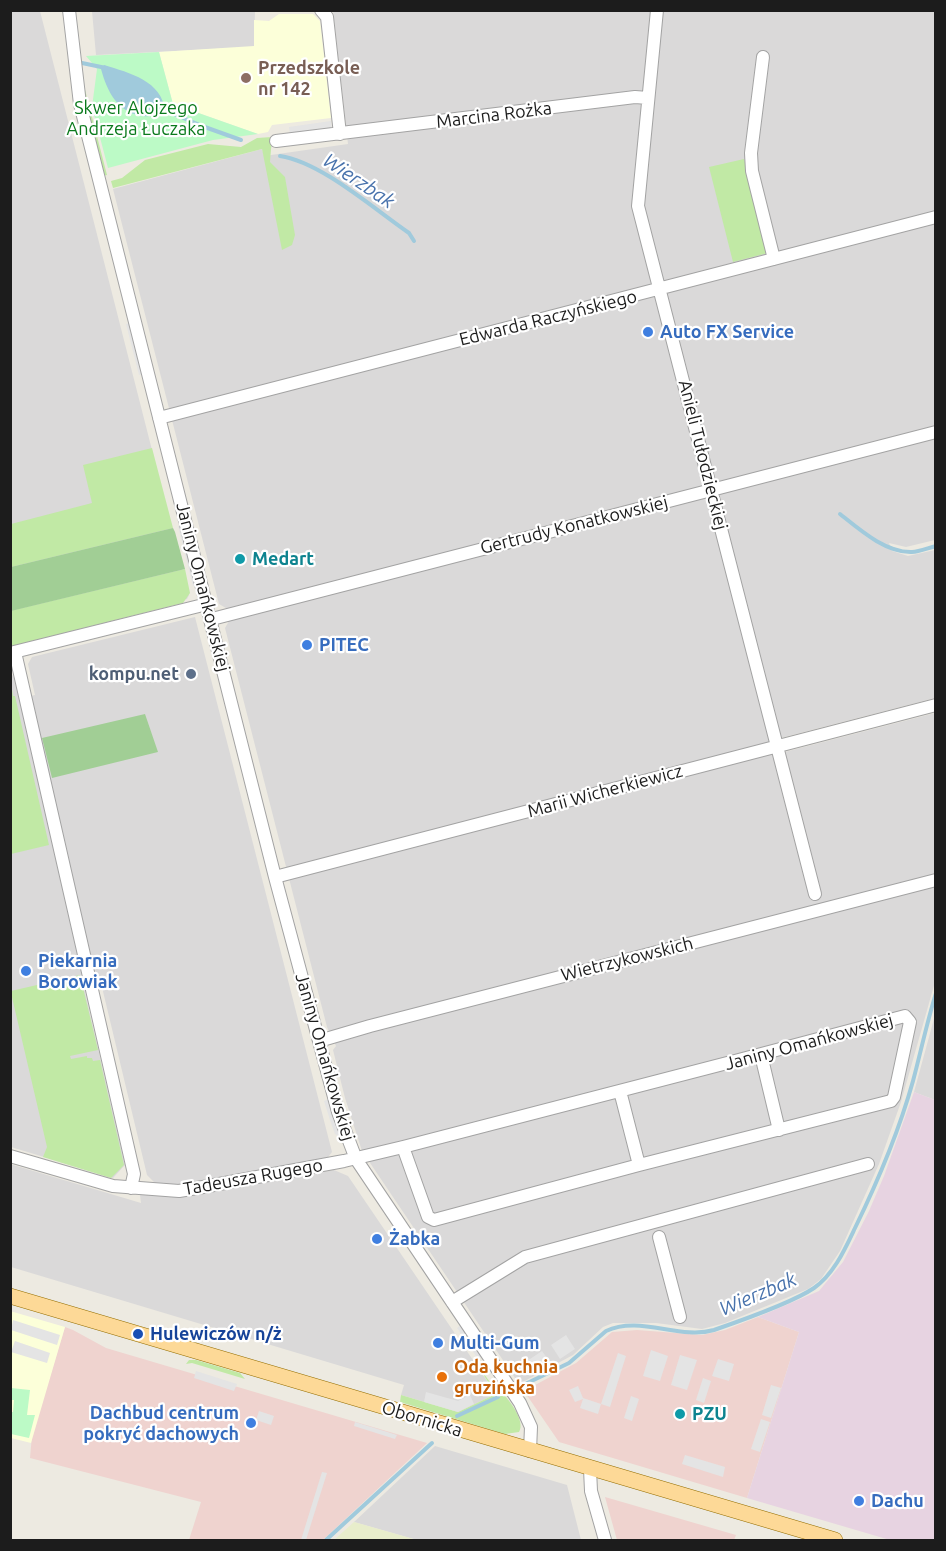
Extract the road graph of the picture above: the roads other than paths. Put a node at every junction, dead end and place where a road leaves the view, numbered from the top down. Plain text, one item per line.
1 (69, 10) edge
2 (321, 10) edge
3 (657, 10) edge
4 (763, 57) dead end
5 (648, 98) junction
6 (340, 134) junction
7 (276, 141) dead end
8 (936, 217) edge
9 (774, 259) junction
10 (660, 289) junction
11 (159, 418) junction
12 (936, 432) edge
13 (712, 490) junction
14 (207, 604) junction
15 (212, 618) junction
16 (13, 652) edge
17 (936, 705) edge
18 (778, 746) junction
19 (275, 877) junction
20 (936, 880) edge
21 (815, 894) dead end
22 (319, 1041) junction
23 (761, 1055) junction
24 (620, 1091) junction
25 (779, 1130) junction
26 (403, 1146) junction
27 (10, 1156) edge
28 (356, 1159) junction
29 (868, 1164) dead end
30 (639, 1165) junction
31 (132, 1188) junction
32 (658, 1237) dead end
33 (10, 1296) edge
34 (452, 1302) junction
35 (680, 1317) dead end
36 (530, 1451) junction
37 (590, 1469) junction
38 (605, 1540) edge
39 (835, 1540) edge

1 - 11 street, Janiny Omańkowskiej
2 - 6 street
3 - 5 street, Anieli Tułodzieckiej
4 - 9 street
5 - 6 street, Marcina Rożka
5 - 10 street, Anieli Tułodzieckiej
6 - 7 street, Marcina Rożka
8 - 9 street, Edwarda Raczyńskiego
9 - 10 street, Edwarda Raczyńskiego
10 - 11 street, Edwarda Raczyńskiego
10 - 13 street, Anieli Tułodzieckiej
11 - 14 street, Janiny Omańkowskiej
12 - 13 street, Gertrudy Konatkowskiej
13 - 15 street, Gertrudy Konatkowskiej
13 - 18 street, Anieli Tułodzieckiej
14 - 15 street, Janiny Omańkowskiej
14 - 16 street
15 - 19 street, Janiny Omańkowskiej
16 - 31 street
17 - 18 street, Marii Wicherkiewicz
18 - 19 street, Marii Wicherkiewicz
18 - 21 street, Anieli Tułodzieckiej
19 - 22 street, Janiny Omańkowskiej
20 - 22 street, Wietrzykowskich
22 - 28 street, Janiny Omańkowskiej
23 - 24 street, Janiny Omańkowskiej
23 - 25 street
23 - 25 street, Janiny Omańkowskiej
24 - 26 street, Janiny Omańkowskiej
24 - 30 street
25 - 30 street, Janiny Omańkowskiej
26 - 28 street, Janiny Omańkowskiej
26 - 30 street, Janiny Omańkowskiej
27 - 31 street, Tadeusza Rugego
28 - 31 street, Tadeusza Rugego
28 - 34 street, Janiny Omańkowskiej
29 - 34 street
32 - 35 street
33 - 36 main road, Obornicka
34 - 36 street, Janiny Omańkowskiej
36 - 37 main road, Obornicka
37 - 38 street
37 - 39 main road, Obornicka

